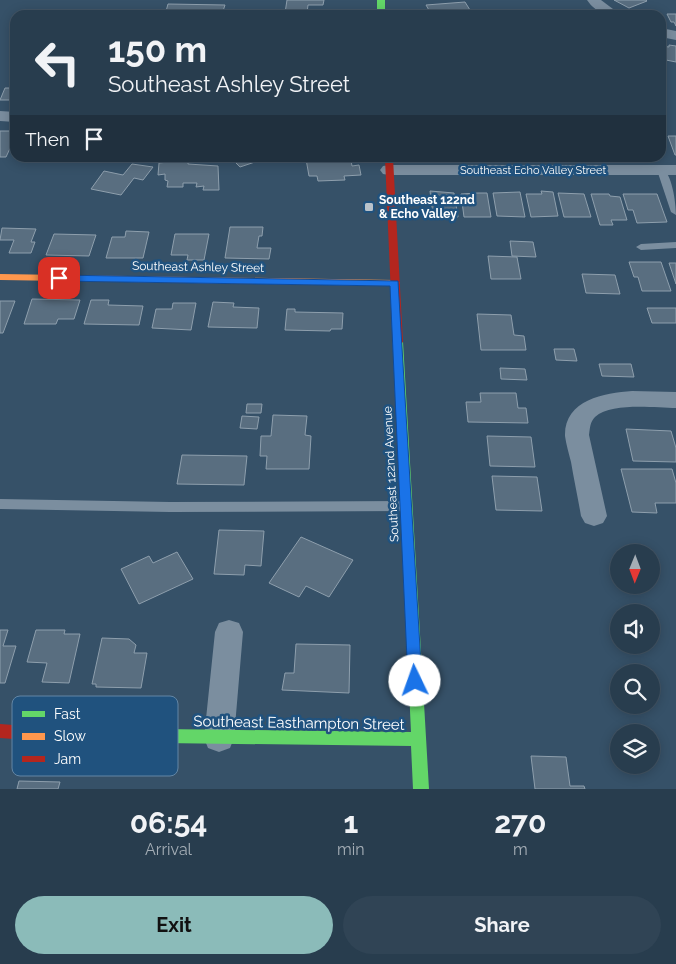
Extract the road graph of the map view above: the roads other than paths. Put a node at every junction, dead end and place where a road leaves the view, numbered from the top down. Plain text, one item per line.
1 (594, 0) edge
2 (606, 10) edge
3 (389, 164) edge
4 (640, 164) edge
5 (668, 170) edge
6 (676, 212) edge
7 (676, 245) edge
8 (641, 247) dead end
9 (0, 277) edge
10 (395, 283) junction
11 (676, 400) edge
12 (0, 504) edge
13 (406, 506) junction
14 (594, 516) dead end
15 (230, 632) dead end
16 (178, 737) edge
17 (219, 738) junction
18 (418, 739) junction
19 (421, 789) edge

1 - 2 street
3 - 4 street, Southeast Echo Valley Street
3 - 10 main road, Southeast 122nd Avenue
4 - 5 street, Southeast Echo Valley Street
5 - 6 lane
7 - 8 lane
9 - 10 main road, Southeast Ashley Street
10 - 13 main road, Southeast 122nd Avenue
11 - 14 street
12 - 13 lane
13 - 18 main road, Southeast 122nd Avenue
15 - 17 street
16 - 17 main road, Southeast Easthampton Street
17 - 18 main road, Southeast Easthampton Street
18 - 19 main road, Southeast 122nd Avenue

